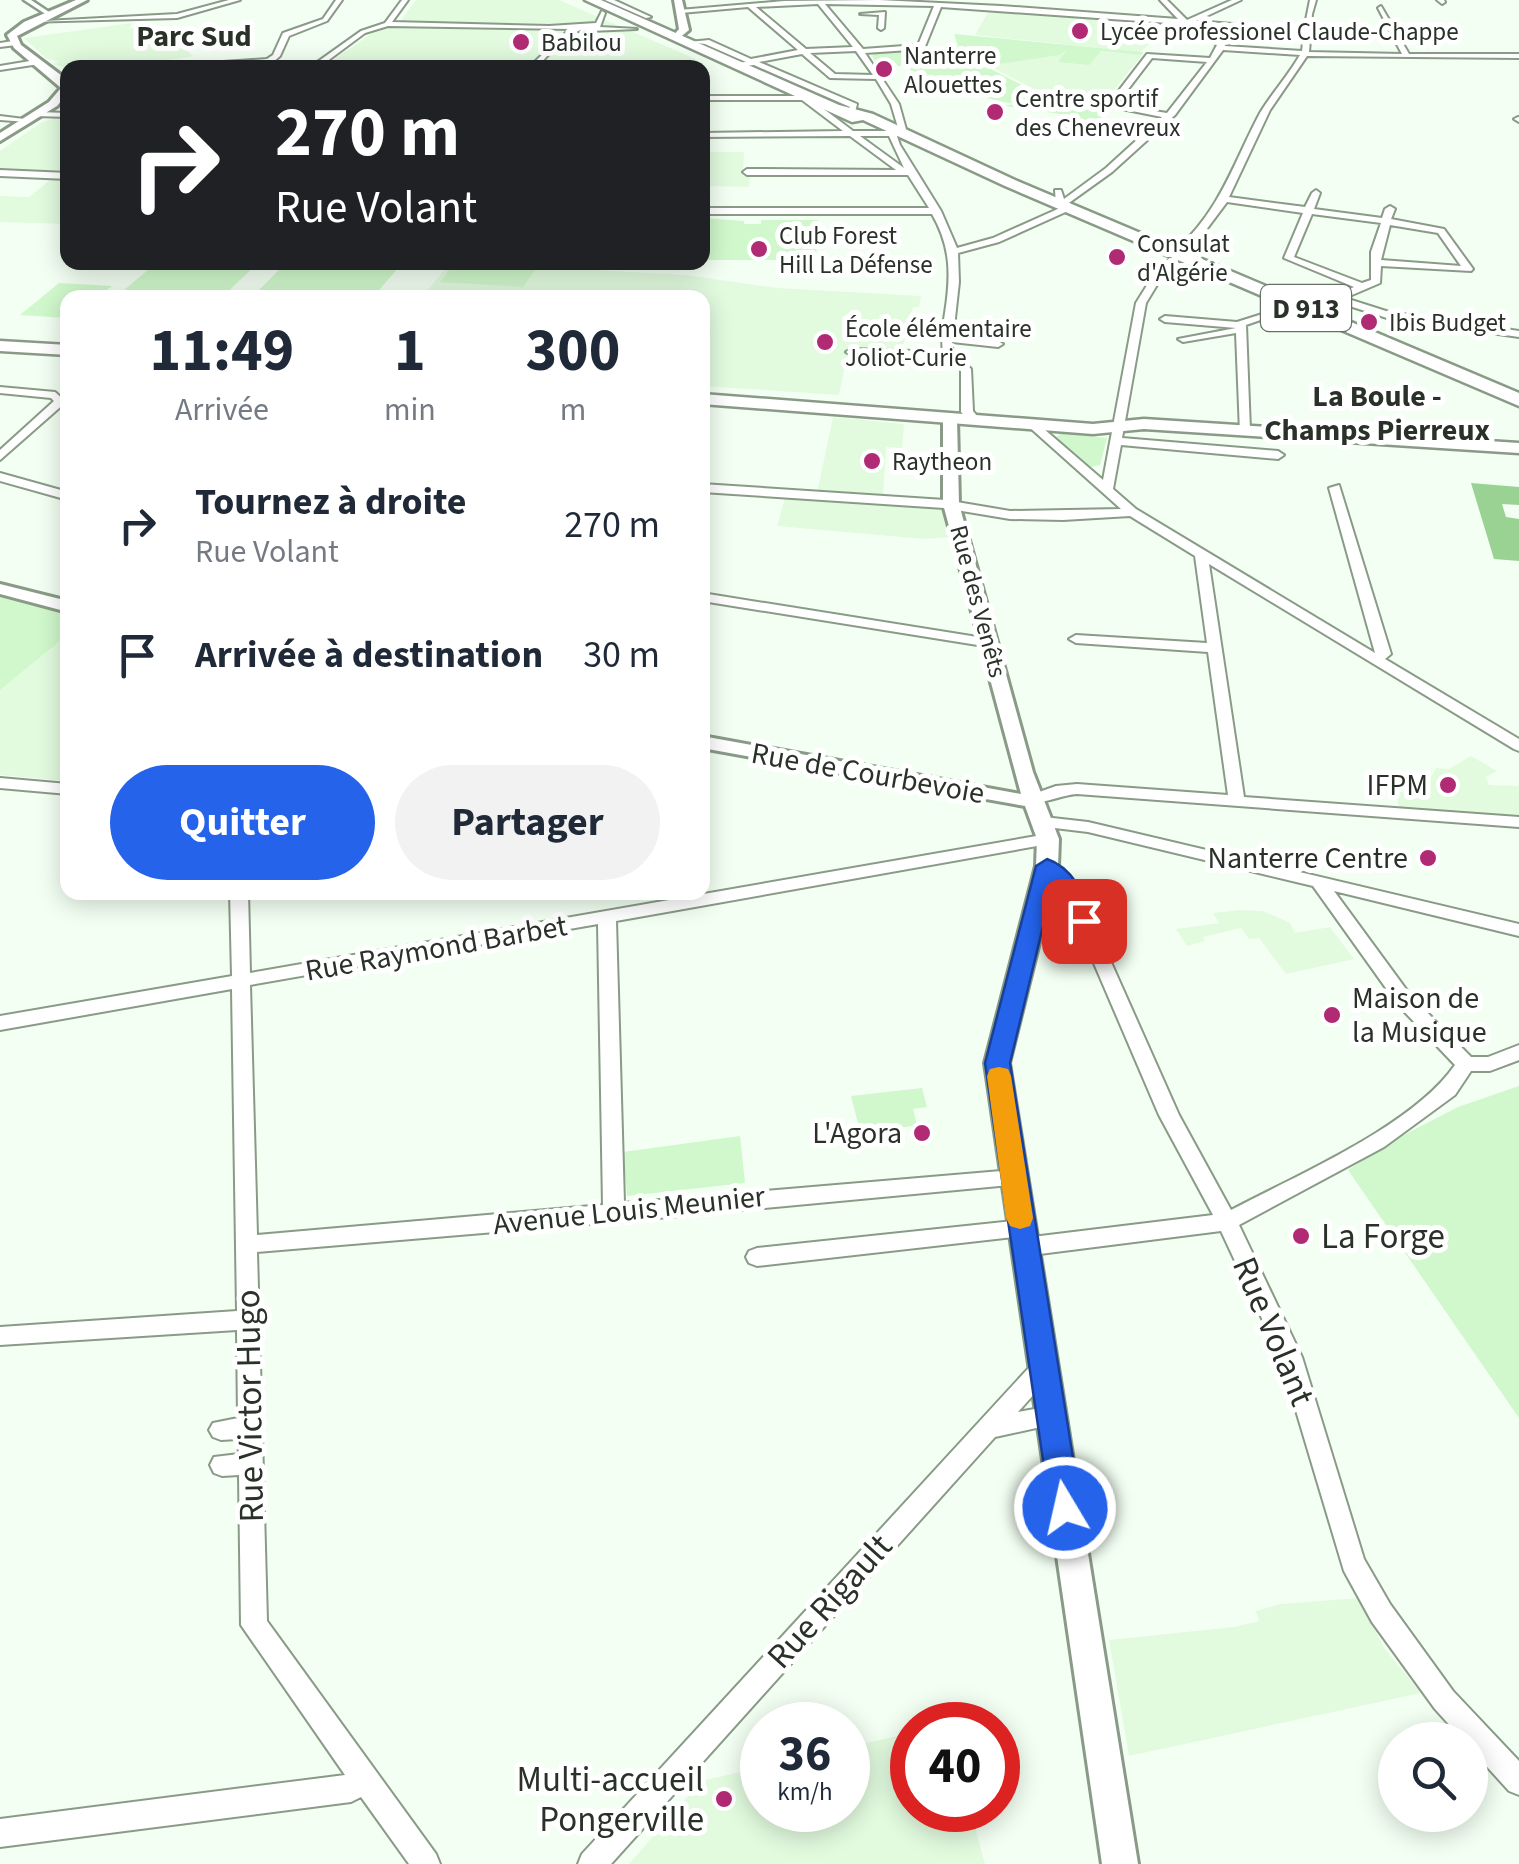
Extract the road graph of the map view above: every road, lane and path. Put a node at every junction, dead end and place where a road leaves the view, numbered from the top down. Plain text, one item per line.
1 (27, 0) edge
2 (83, 0) edge
3 (236, 0) edge
4 (339, 0) edge
5 (406, 0) edge
6 (589, 0) edge
7 (1163, 0) edge
8 (1238, 0) edge
9 (1313, 0) edge
10 (819, 1) edge
11 (680, 5) edge
12 (751, 6) junction
13 (938, 6) junction
14 (603, 12) edge
15 (50, 14) junction
16 (831, 14) junction
17 (1400, 15) dead end
18 (29, 22) junction
19 (629, 23) junction
20 (1185, 23) junction
21 (387, 24) junction
22 (588, 26) junction
23 (549, 28) junction
24 (880, 28) dead end
25 (568, 32) junction
26 (1306, 32) junction
27 (669, 38) junction
28 (14, 42) junction
29 (0, 44) edge
30 (693, 44) junction
31 (1498, 46) dead end
32 (1221, 48) junction
33 (860, 50) junction
34 (805, 51) junction
35 (1304, 53) junction
36 (1406, 56) junction
37 (1514, 56) edge
38 (270, 60) edge
39 (323, 60) edge
40 (539, 60) edge
41 (1208, 60) junction
42 (36, 62) junction
43 (741, 64) junction
44 (0, 68) edge
45 (876, 77) junction
46 (60, 79) edge
47 (806, 93) junction
48 (60, 98) edge
49 (710, 98) edge
50 (60, 115) edge
51 (1168, 116) junction
52 (33, 117) junction
53 (0, 118) edge
54 (848, 134) junction
55 (710, 135) edge
56 (0, 138) edge
57 (905, 141) junction
58 (748, 172) dead end
59 (0, 173) edge
60 (900, 173) junction
61 (914, 174) junction
62 (60, 176) edge
63 (1316, 193) dead end
64 (1226, 199) junction
65 (1062, 202) junction
66 (1390, 209) dead end
67 (710, 211) edge
68 (936, 211) junction
69 (1308, 211) junction
70 (1386, 222) junction
71 (952, 252) junction
72 (1174, 253) junction
73 (1376, 263) junction
74 (1241, 285) junction
75 (1363, 287) junction
76 (1338, 298) junction
77 (1279, 312) junction
78 (1165, 318) dead end
79 (1312, 320) junction
80 (1241, 327) junction
81 (1519, 334) edge
82 (947, 338) junction
83 (1183, 339) dead end
84 (998, 344) dead end
85 (0, 348) edge
86 (60, 352) edge
87 (851, 352) dead end
88 (950, 353) junction
89 (0, 390) edge
90 (710, 398) edge
91 (710, 398) edge
92 (1519, 410) edge
93 (971, 416) junction
94 (950, 419) junction
95 (1033, 425) junction
96 (1244, 430) junction
97 (1115, 433) junction
98 (1519, 448) edge
99 (1278, 455) dead end
100 (0, 456) edge
101 (0, 476) edge
102 (1107, 488) junction
103 (1335, 488) dead end
104 (710, 489) edge
105 (60, 494) edge
106 (954, 508) junction
107 (1132, 512) junction
108 (1201, 552) junction
109 (0, 589) edge
110 (710, 598) edge
111 (60, 605) edge
112 (1076, 639) dead end
113 (990, 643) junction
114 (1212, 648) junction
115 (1375, 658) junction
116 (710, 743) edge
117 (1519, 746) edge
118 (0, 783) edge
119 (60, 787) edge
120 (1034, 799) junction
121 (1238, 800) junction
122 (1519, 822) edge
123 (1046, 831) junction
124 (1044, 878) junction
125 (1318, 881) junction
126 (710, 898) edge
127 (239, 900) edge
128 (699, 900) edge
129 (608, 918) junction
130 (1519, 930) edge
131 (242, 981) junction
132 (0, 1023) edge
133 (1519, 1052) edge
134 (1466, 1064) junction
135 (1013, 1178) junction
136 (614, 1214) junction
137 (1228, 1222) junction
138 (1023, 1237) junction
139 (246, 1244) junction
140 (757, 1258) dead end
141 (246, 1320) junction
142 (0, 1336) edge
143 (1044, 1367) junction
144 (1051, 1416) junction
145 (249, 1428) junction
146 (987, 1428) junction
147 (221, 1430) dead end
148 (250, 1464) junction
149 (222, 1465) dead end
150 (364, 1778) junction
151 (1519, 1781) edge
152 (0, 1833) edge
153 (426, 1864) edge
154 (592, 1864) edge
155 (1120, 1864) edge

1 - 15 street
2 - 15 street
3 - 18 street
4 - 38 street
5 - 21 street
6 - 14 main road, D 913
6 - 19 main road, D 913
7 - 20 street
8 - 20 street
9 - 26 street
10 - 12 street
10 - 13 street
10 - 16 street
11 - 12 street
11 - 27 street
12 - 34 street
13 - 20 street
13 - 33 street
14 - 19 main road, D 913
14 - 19 street
14 - 22 street
15 - 18 street
16 - 24 street
16 - 33 street
17 - 36 street
18 - 28 street
19 - 25 street
19 - 27 main road, D 913
19 - 27 main road
20 - 26 street
20 - 32 street
21 - 23 street
21 - 39 street
22 - 23 street
22 - 25 street
23 - 25 street
25 - 40 street
26 - 35 street
27 - 30 main road, D 913
28 - 29 street
28 - 42 street
30 - 43 main road, D 913
30 - 43 street
31 - 37 street
32 - 35 street
32 - 41 street
33 - 34 street
33 - 45 street
34 - 43 street
34 - 45 street
35 - 36 street
35 - 64 street
36 - 37 street
41 - 51 street
41 - 51 street
42 - 44 street
42 - 46 street
43 - 47 main road, D 913
45 - 57 street
47 - 49 street
47 - 54 street
47 - 57 main road, D 913
48 - 52 street
50 - 52 street
51 - 65 street
52 - 53 street
52 - 56 street
54 - 55 street
54 - 57 street
54 - 60 street
57 - 61 street
57 - 65 main road, D 913
58 - 60 street
59 - 62 street
60 - 61 street
61 - 68 street
63 - 69 street
64 - 69 street
64 - 72 street
65 - 71 street
65 - 72 main road, D 913
66 - 70 street
67 - 68 street
68 - 71 street
69 - 70 street
69 - 75 street
70 - 73 street
70 - 73 street
71 - 82 street
72 - 74 main road, D 913
72 - 97 street
73 - 75 street
74 - 77 main road, D 913
74 - 79 main road, D 913
74 - 92 main road, D 913
75 - 76 street
76 - 79 street
76 - 81 street
77 - 79 main road, D 913
77 - 80 street
78 - 80 street
79 - 92 main road, D 913
79 - 92 main road, D 913
80 - 83 street
80 - 96 street
82 - 84 street
82 - 88 street
85 - 86 main road
87 - 88 street
88 - 93 street
89 - 100 street
90 - 93 main road
91 - 94 main road
93 - 94 main road
93 - 95 main road
93 - 97 main road
94 - 106 street, Rue des Venêts
95 - 97 main road
95 - 102 street
96 - 97 main road
96 - 98 main road
97 - 99 street
97 - 102 street
101 - 105 street
102 - 107 street
103 - 115 street
104 - 106 street
106 - 107 street
106 - 113 street, Rue des Venêts
107 - 108 street
108 - 114 street
108 - 115 street
109 - 111 street
110 - 113 street
112 - 114 street
113 - 120 street, Rue des Venêts
114 - 121 street
115 - 117 street
116 - 120 street, Rue de Courbevoie
118 - 119 street
120 - 121 street
120 - 123 street, Rue des Venêts
121 - 122 street
123 - 124 street
123 - 125 street, Rue Raymond Barbet
123 - 126 street, Rue Raymond Barbet
124 - 135 street
124 - 137 street, Rue Volant
125 - 130 street, Rue Raymond Barbet
125 - 134 street
127 - 131 street, Rue Victor Hugo
128 - 129 street, Rue Raymond Barbet
129 - 131 street, Rue Raymond Barbet
129 - 136 street
131 - 132 street, Rue Raymond Barbet
131 - 139 street, Rue Victor Hugo
133 - 134 street
134 - 137 street
135 - 136 street, Avenue Louis Meunier
135 - 138 street
136 - 139 street, Avenue Louis Meunier
137 - 138 street
137 - 151 street, Rue Volant
138 - 140 street
138 - 143 street
139 - 141 street, Rue Victor Hugo
141 - 142 street
141 - 145 street, Rue Victor Hugo
143 - 144 street
143 - 146 street, Rue Rigault
144 - 146 street
144 - 155 street
145 - 147 street
145 - 148 street, Rue Victor Hugo
146 - 154 street, Rue Rigault
148 - 149 street
148 - 150 street, Rue Victor Hugo
150 - 152 street
150 - 153 street, Rue Victor Hugo

